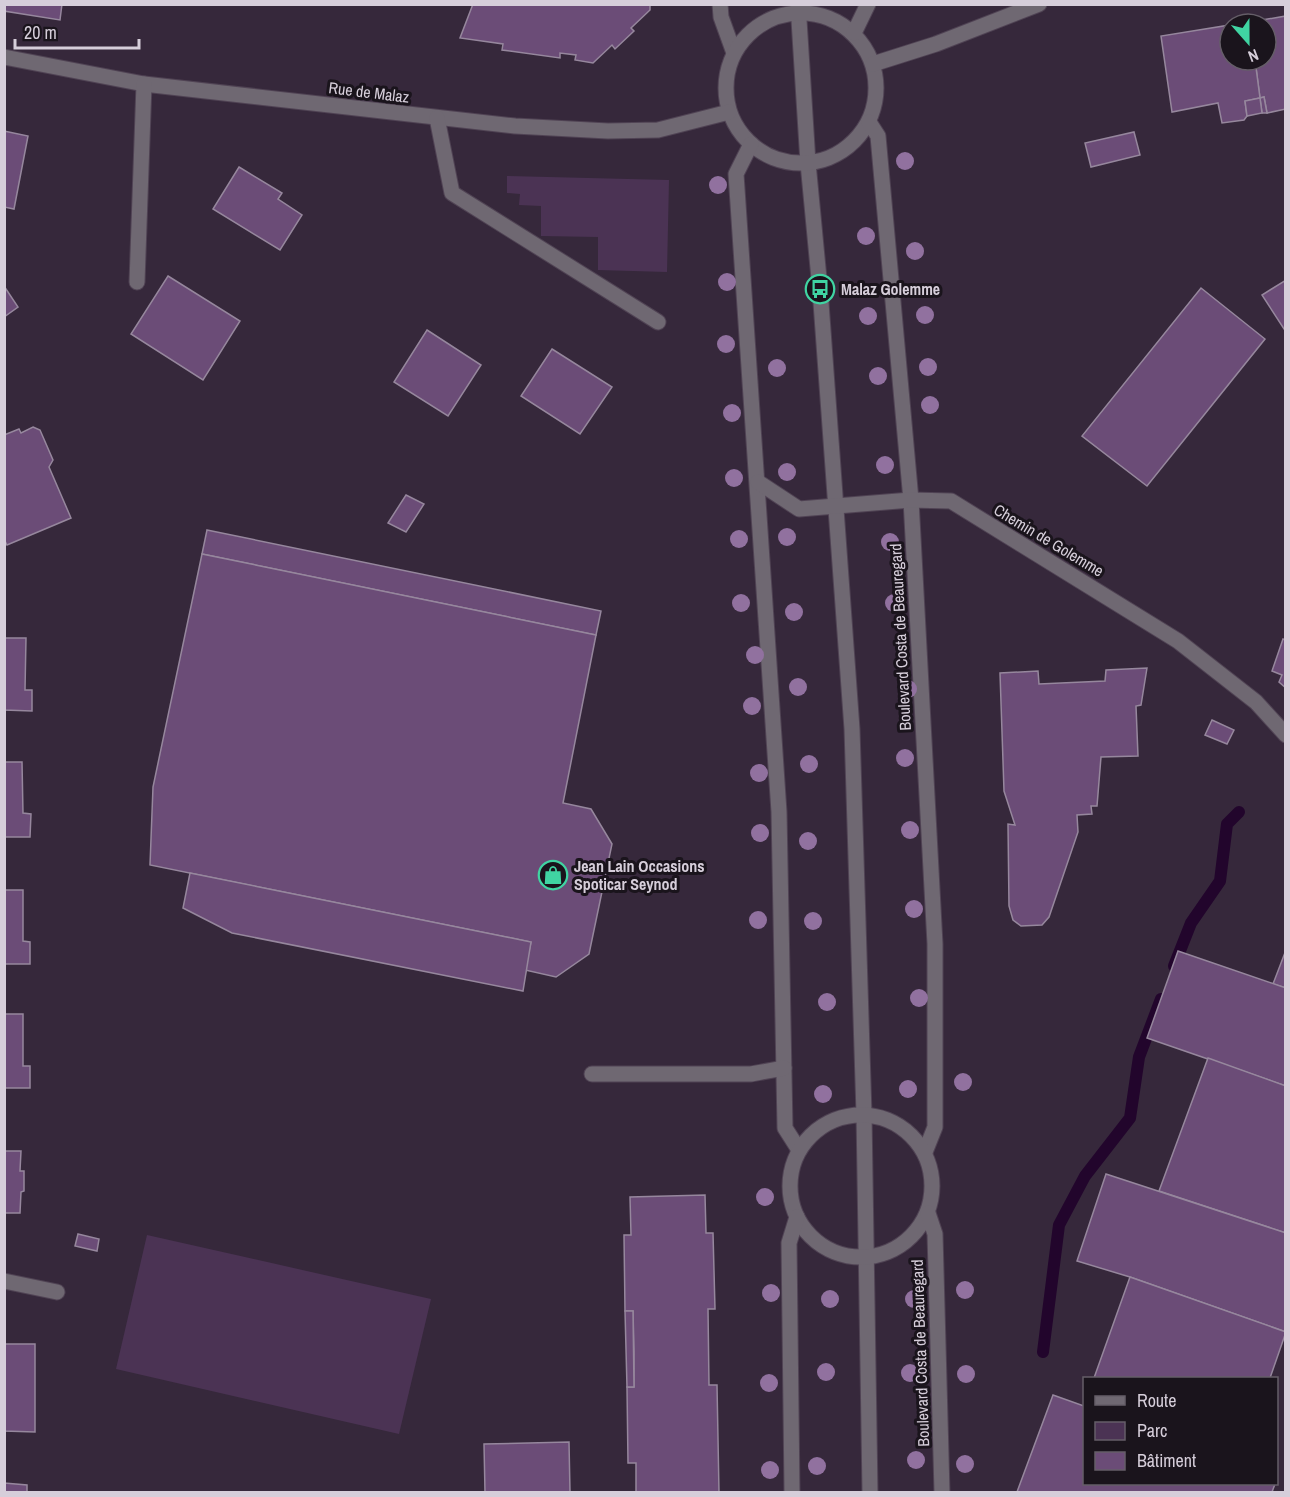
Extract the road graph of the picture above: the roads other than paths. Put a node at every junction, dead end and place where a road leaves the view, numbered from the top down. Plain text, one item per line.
1 (720, 4) edge
2 (868, 4) edge
3 (1040, 4) edge
4 (798, 8) edge
5 (854, 33) junction
6 (734, 53) junction
7 (4, 57) edge
8 (873, 64) junction
9 (144, 84) junction
10 (729, 112) junction
11 (437, 118) junction
12 (869, 122) junction
13 (751, 144) junction
14 (808, 163) junction
15 (137, 282) dead end
16 (658, 322) dead end
17 (758, 482) junction
18 (911, 500) junction
19 (834, 505) junction
20 (1286, 735) edge
21 (784, 1068) junction
22 (592, 1074) dead end
23 (864, 1114) junction
24 (799, 1150) junction
25 (925, 1152) junction
26 (928, 1213) junction
27 (796, 1217) junction
28 (865, 1257) junction
29 (4, 1281) edge
30 (57, 1292) dead end
31 (792, 1492) edge
32 (870, 1492) edge
33 (942, 1492) edge

1 - 6 street
2 - 5 street
3 - 8 street
4 - 5 street
4 - 6 street
4 - 14 street
5 - 8 street
6 - 10 street
7 - 9 street, Rue de Malaz
8 - 12 street
9 - 11 street, Rue de Malaz
9 - 15 street
10 - 11 street, Rue de Malaz
10 - 13 street
11 - 16 street
12 - 14 street
12 - 18 street, Boulevard Costa de Beauregard
13 - 14 street
13 - 17 street
14 - 19 street
17 - 19 street, Chemin de Golemme
17 - 21 street
18 - 19 street, Chemin de Golemme
18 - 20 street, Chemin de Golemme
18 - 25 street, Boulevard Costa de Beauregard
19 - 23 street
21 - 22 street
21 - 24 street
23 - 24 street, Boulevard Costa de Beauregard
23 - 25 street, Boulevard Costa de Beauregard
23 - 28 street
24 - 27 street, Boulevard Costa de Beauregard
25 - 26 street, Boulevard Costa de Beauregard
26 - 28 street, Boulevard Costa de Beauregard
26 - 33 street, Boulevard Costa de Beauregard
27 - 28 street, Boulevard Costa de Beauregard
27 - 31 street, Boulevard Costa de Beauregard
28 - 32 street
29 - 30 street

